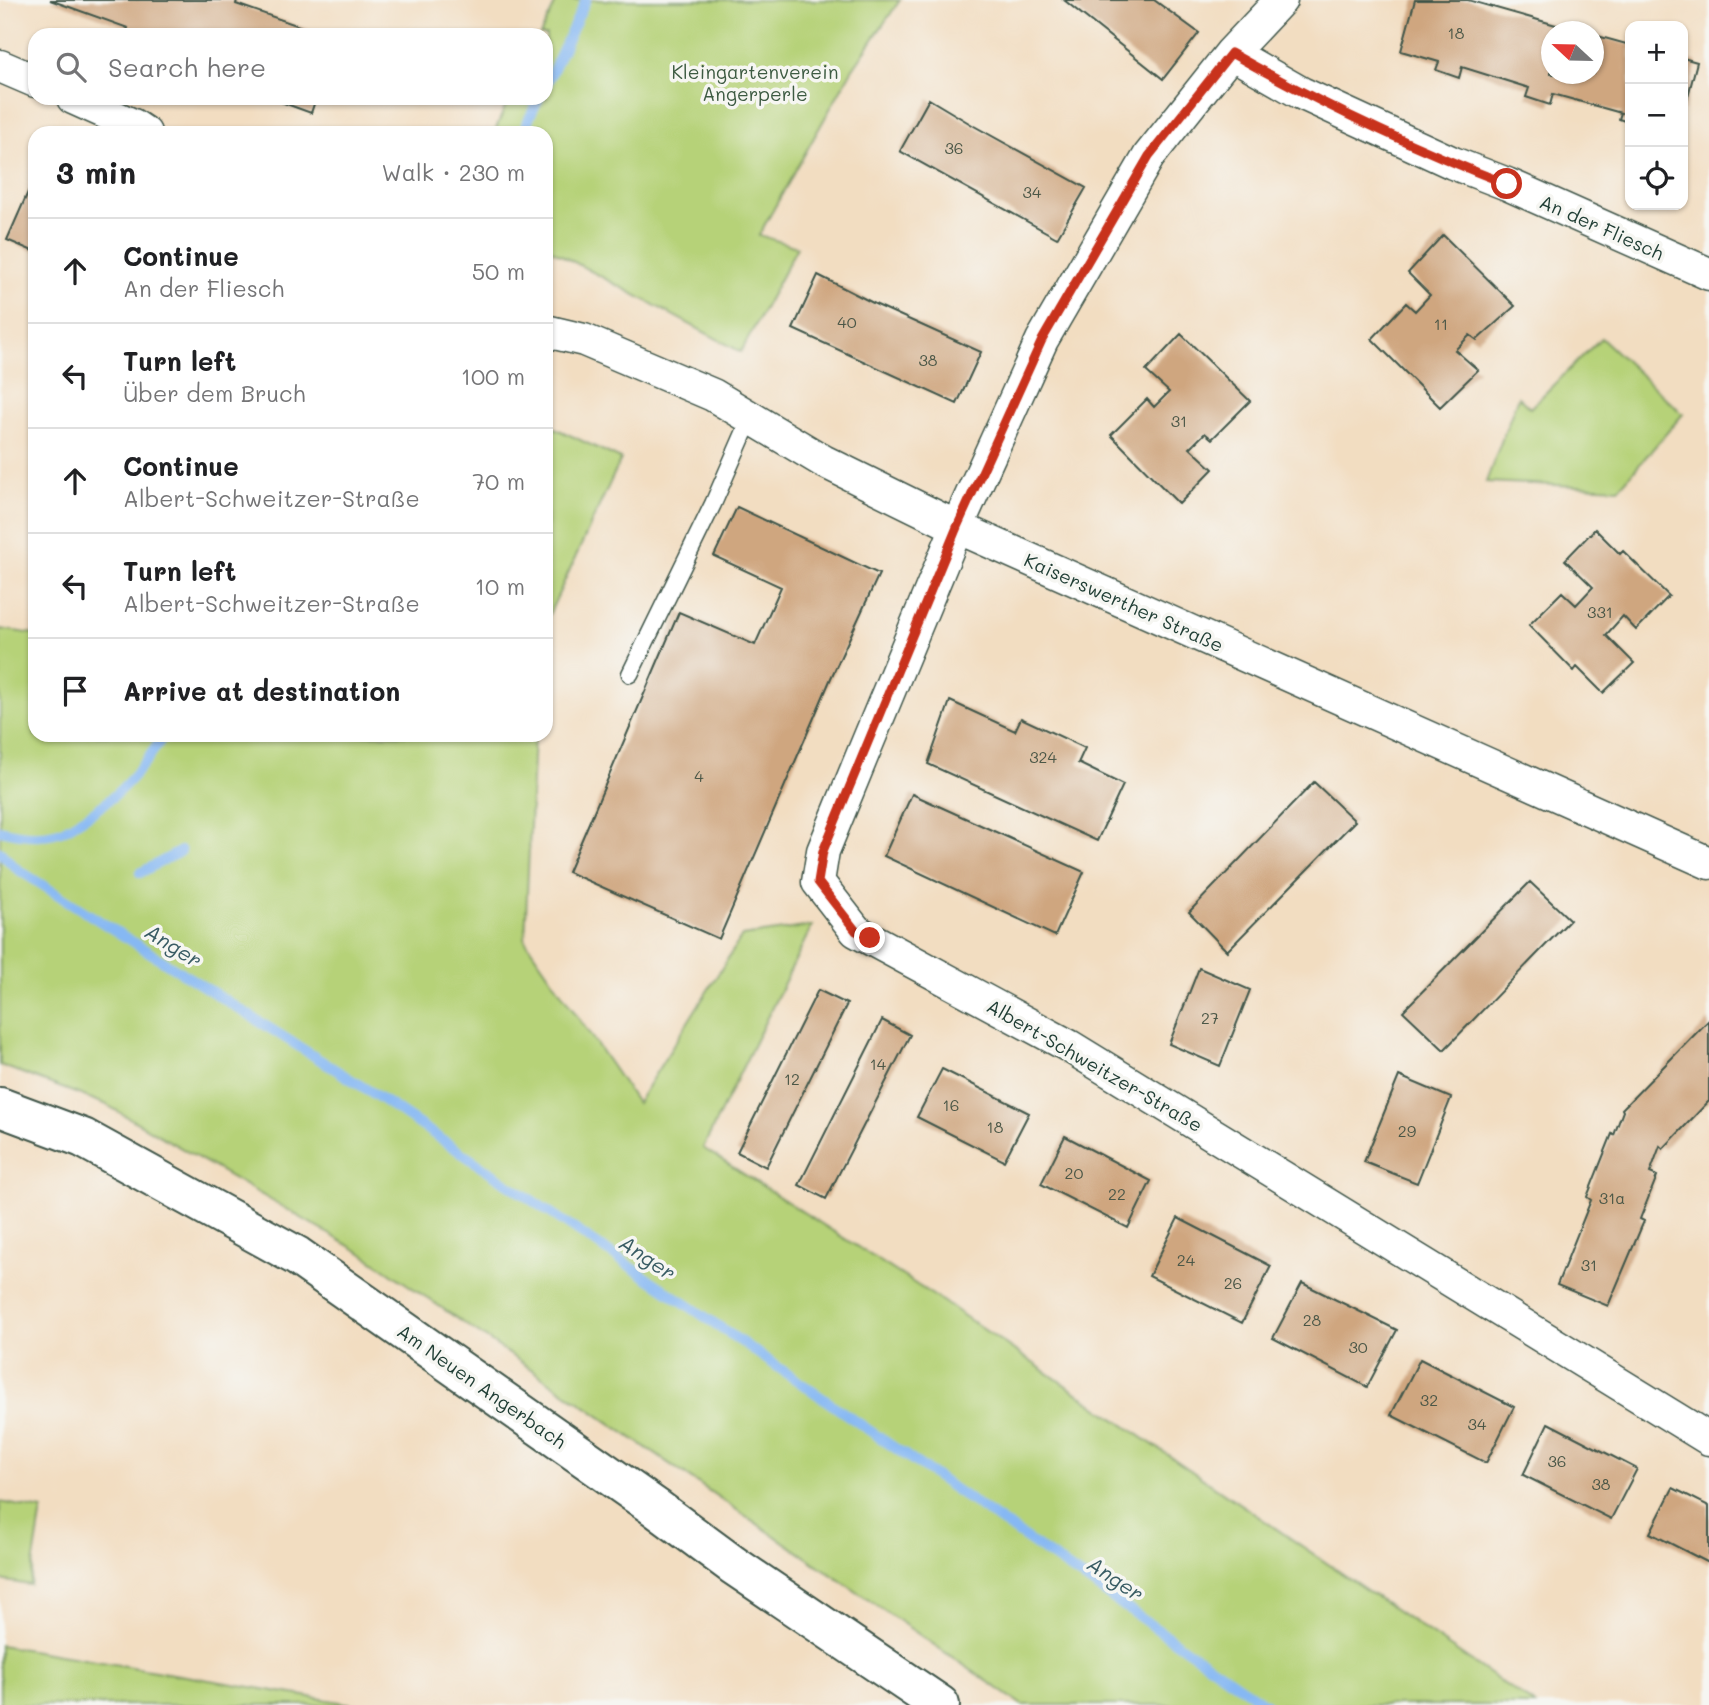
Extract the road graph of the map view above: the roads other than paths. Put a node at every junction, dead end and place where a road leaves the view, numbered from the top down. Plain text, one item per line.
1 (1281, 0) edge
2 (1231, 53) junction
3 (0, 66) edge
4 (28, 78) edge
5 (89, 105) edge
6 (134, 126) edge
7 (1709, 274) edge
8 (553, 333) edge
9 (751, 417) junction
10 (957, 527) junction
11 (630, 674) dead end
12 (1709, 863) edge
13 (0, 1107) edge
14 (1709, 1438) edge
15 (940, 1705) edge

1 - 2 street, Albert-Schweitzer-Straße
2 - 7 street, An der Fliesch
2 - 10 street, Albert-Schweitzer-Straße
3 - 4 street
5 - 6 street
8 - 9 street, Kaiserswerther Straße
9 - 10 street, Kaiserswerther Straße
9 - 11 lane
10 - 12 street, Kaiserswerther Straße
10 - 14 street, Albert-Schweitzer-Straße
13 - 15 street, Am Neuen Angerbach

